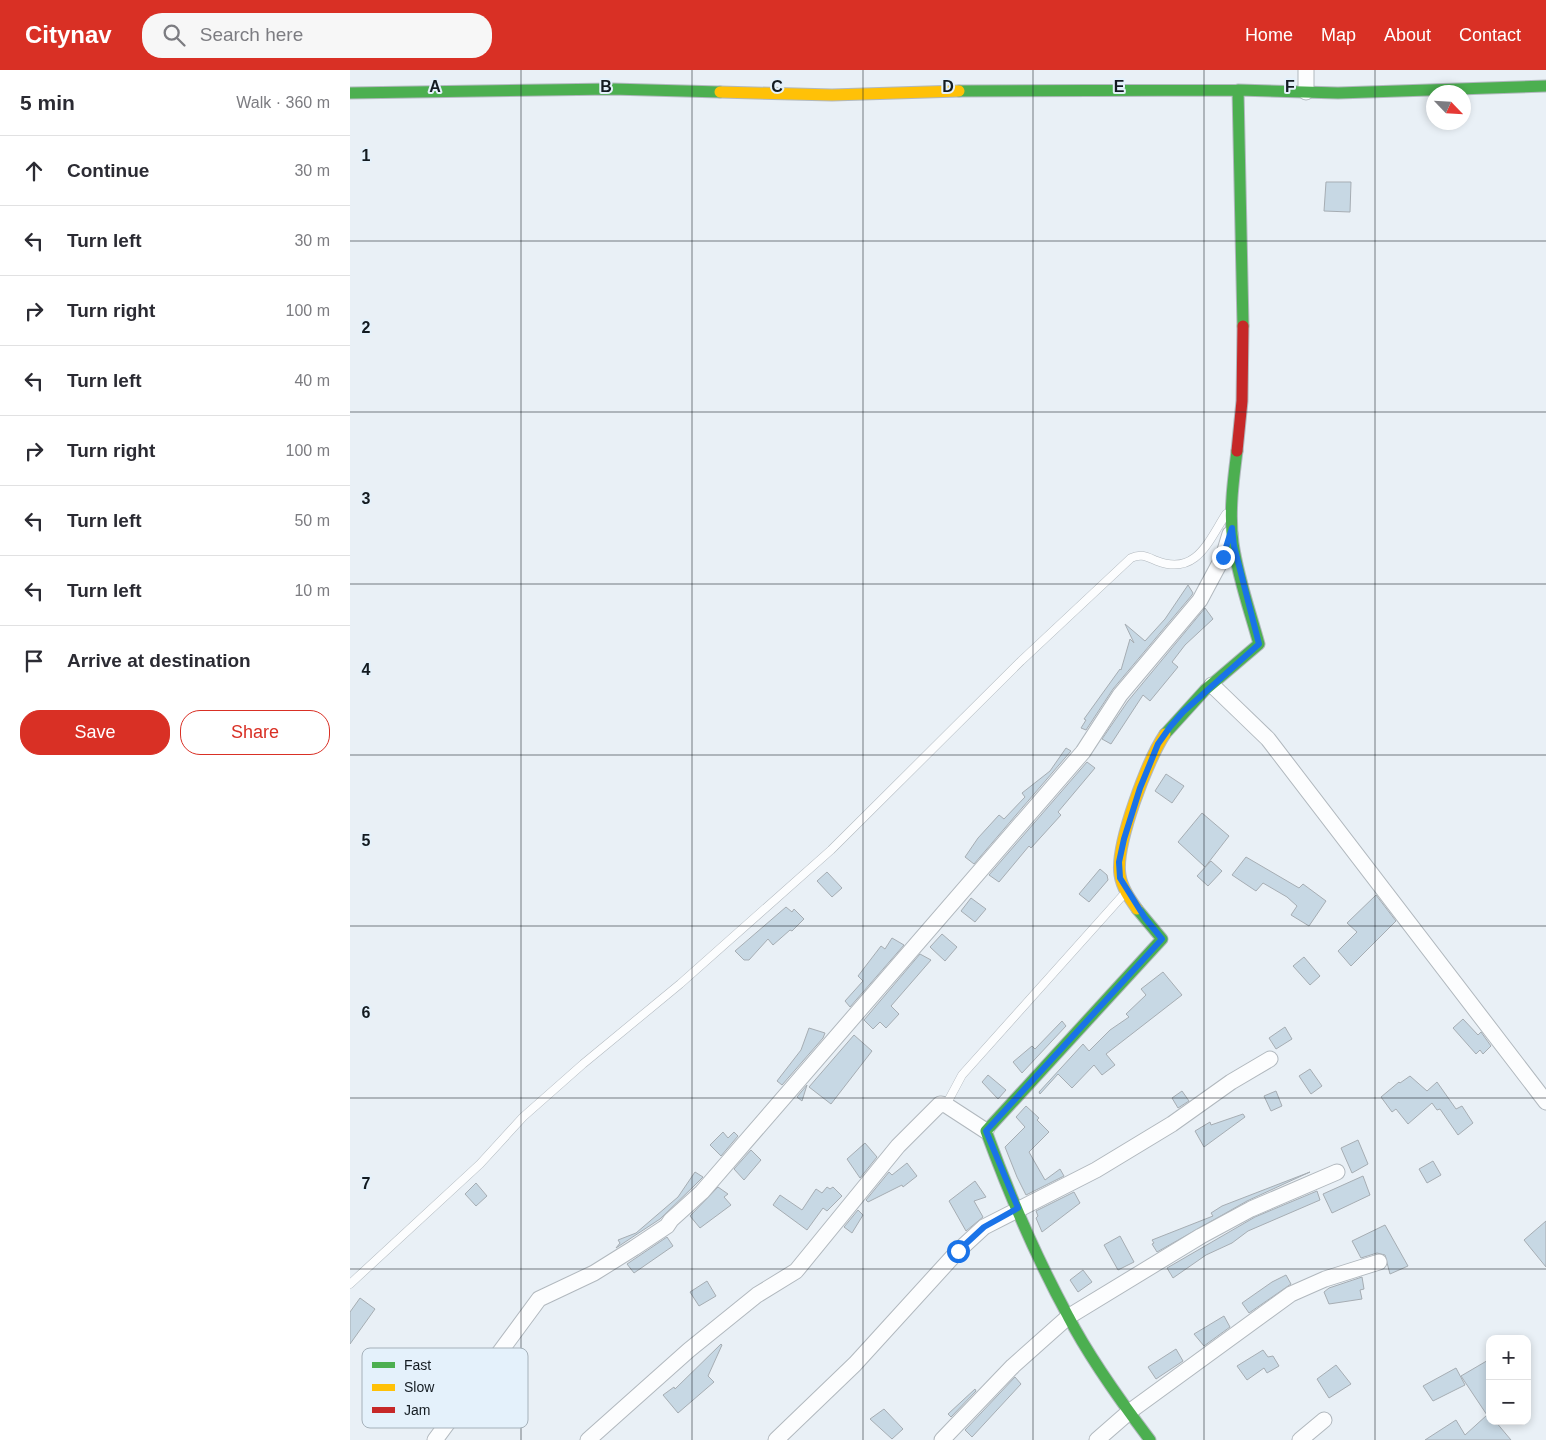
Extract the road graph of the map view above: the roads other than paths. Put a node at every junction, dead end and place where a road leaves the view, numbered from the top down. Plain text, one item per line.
1 (1306, 70) edge
2 (1546, 86) edge
3 (1238, 90) junction
4 (350, 92) edge
5 (1306, 92) junction
6 (1233, 504) junction
7 (1232, 528) junction
8 (1212, 685) junction
9 (1127, 891) junction
10 (1270, 1059) dead end
11 (1546, 1102) edge
12 (946, 1104) junction
13 (986, 1131) junction
14 (1337, 1172) dead end
15 (1018, 1208) junction
16 (1379, 1262) dead end
17 (350, 1284) edge
18 (1068, 1317) junction
19 (503, 1348) edge
20 (1129, 1412) junction
21 (1324, 1420) dead end
22 (443, 1428) edge
23 (434, 1440) edge
24 (588, 1440) edge
25 (776, 1440) edge
26 (942, 1440) edge
27 (1097, 1440) edge
28 (1150, 1440) edge
29 (1300, 1440) edge

1 - 5 street
2 - 5 street
3 - 4 street
3 - 5 street
3 - 6 street
6 - 7 street
6 - 17 lane
7 - 8 street
7 - 19 street
8 - 9 street
8 - 11 street
9 - 12 lane
9 - 13 street
10 - 15 street
12 - 13 street
12 - 24 street
13 - 15 street
14 - 18 street
15 - 18 street
15 - 25 street
16 - 20 street
18 - 20 street
18 - 26 street
20 - 27 street
20 - 28 street
21 - 29 street
22 - 23 street

